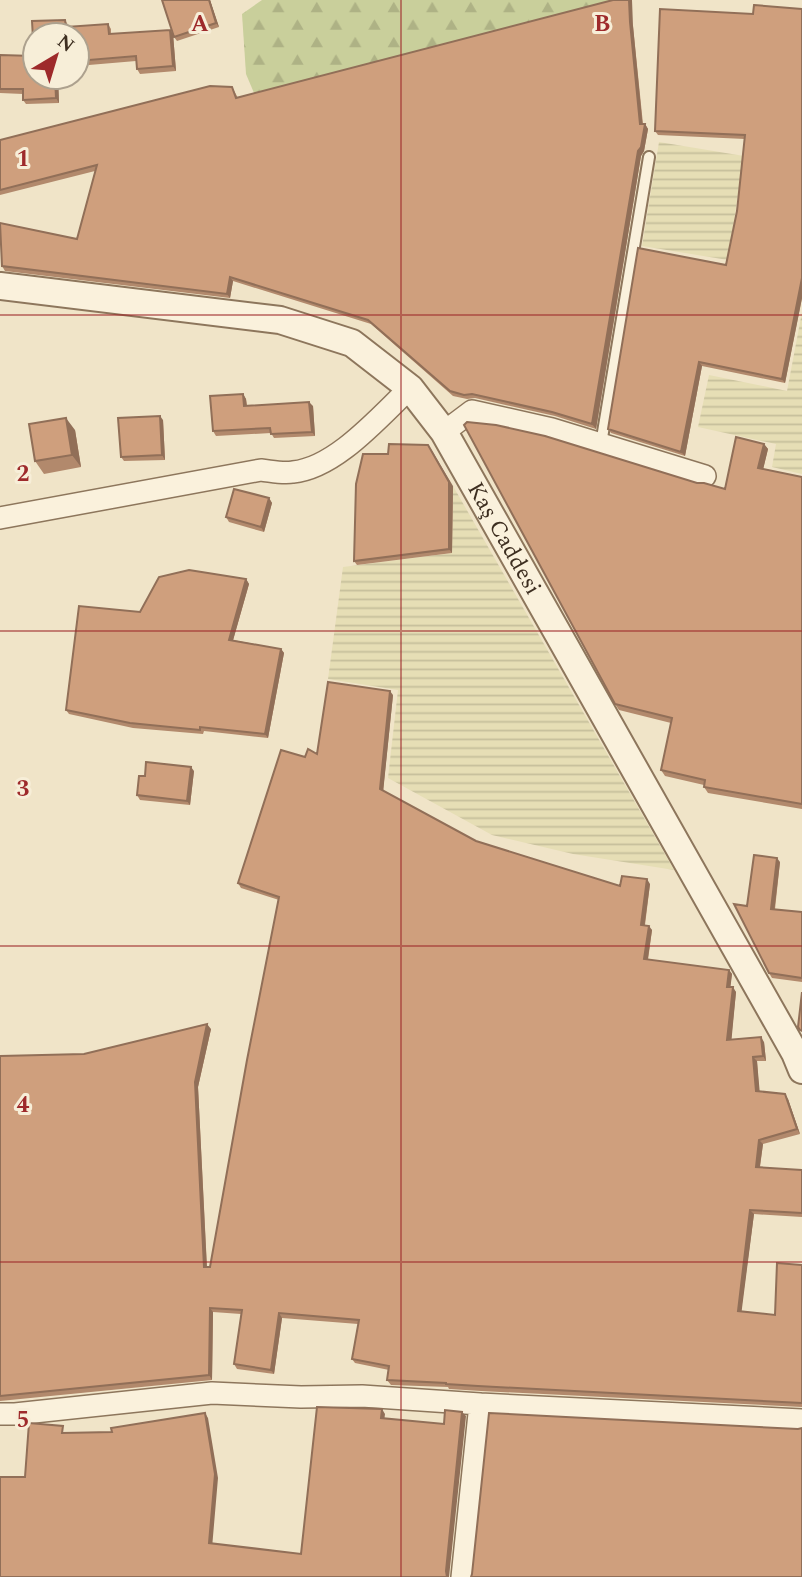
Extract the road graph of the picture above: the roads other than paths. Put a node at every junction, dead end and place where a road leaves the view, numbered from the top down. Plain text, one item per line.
1 (649, 157) dead end
2 (0, 286) edge
3 (410, 388) junction
4 (444, 432) junction
5 (601, 444) junction
6 (705, 476) dead end
7 (0, 518) edge
8 (800, 1059) edge
9 (480, 1404) junction
10 (0, 1414) edge
11 (802, 1420) edge
12 (462, 1577) edge

1 - 5 lane
2 - 3 street, Kaş Caddesi
3 - 4 street, Kaş Caddesi
3 - 7 street
4 - 5 street
4 - 8 street, Kaş Caddesi
5 - 6 street
9 - 10 street
9 - 11 street
9 - 12 street

